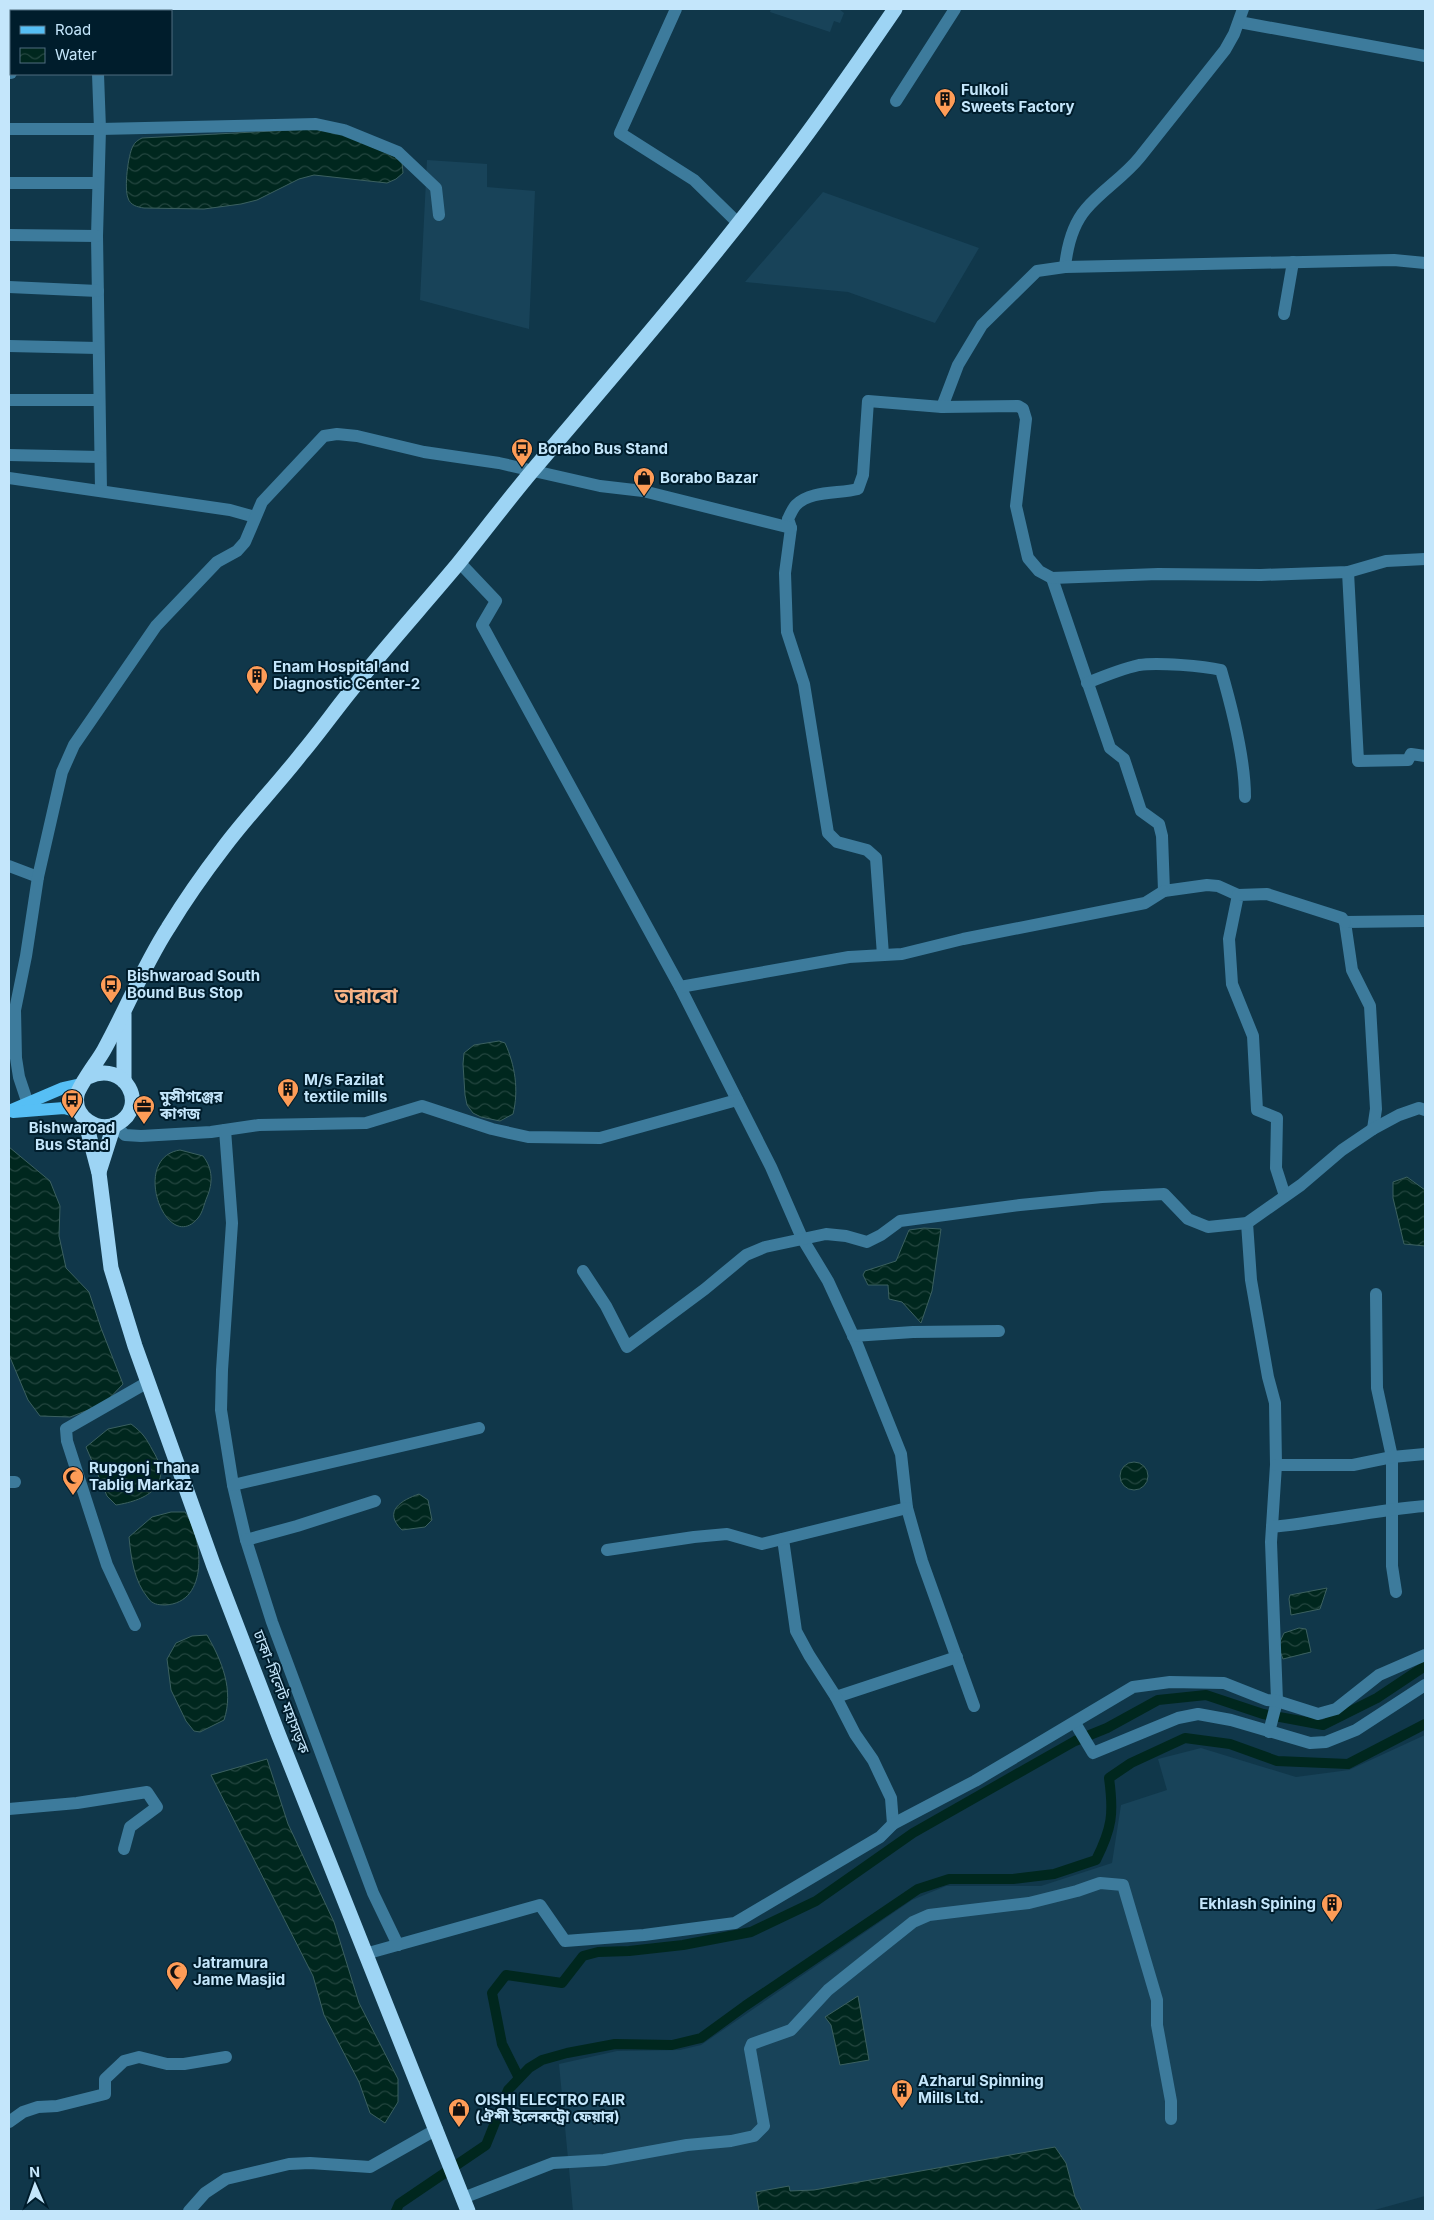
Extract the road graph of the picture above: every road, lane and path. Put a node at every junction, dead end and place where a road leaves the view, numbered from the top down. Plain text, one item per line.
1 (676, 9) edge
2 (895, 9) edge
3 (955, 9) edge
4 (1243, 9) edge
5 (1239, 22) junction
6 (1425, 56) edge
7 (98, 75) edge
8 (896, 102) dead end
9 (9, 129) edge
10 (100, 130) junction
11 (9, 183) edge
12 (97, 183) junction
13 (439, 215) dead end
14 (738, 224) junction
15 (9, 235) edge
16 (96, 236) junction
17 (1293, 262) junction
18 (1425, 263) edge
19 (1064, 267) junction
20 (9, 287) edge
21 (98, 291) junction
22 (1284, 314) dead end
23 (9, 346) edge
24 (98, 348) junction
25 (9, 400) edge
26 (98, 400) junction
27 (942, 407) junction
28 (9, 455) edge
29 (100, 457) junction
30 (532, 471) junction
31 (9, 478) edge
32 (101, 490) junction
33 (255, 517) junction
34 (791, 528) junction
35 (1425, 559) edge
36 (459, 562) junction
37 (1348, 572) junction
38 (1052, 578) junction
39 (1088, 683) junction
40 (1425, 756) edge
41 (1245, 797) dead end
42 (9, 866) edge
43 (38, 878) junction
44 (1164, 891) junction
45 (1238, 895) junction
46 (1425, 921) edge
47 (1345, 922) junction
48 (883, 955) junction
49 (680, 987) junction
50 (124, 1010) junction
51 (84, 1080) junction
52 (124, 1081) junction
53 (737, 1100) junction
54 (29, 1106) junction
55 (1425, 1110) edge
56 (9, 1111) edge
57 (82, 1116) junction
58 (114, 1125) junction
59 (1373, 1129) junction
60 (225, 1130) junction
61 (99, 1173) junction
62 (1284, 1196) junction
63 (1247, 1223) junction
64 (802, 1238) junction
65 (583, 1271) dead end
66 (1376, 1294) dead end
67 (999, 1331) dead end
68 (853, 1336) junction
69 (148, 1382) junction
70 (479, 1428) dead end
71 (1425, 1454) edge
72 (1392, 1457) junction
73 (1276, 1465) junction
74 (234, 1485) junction
75 (374, 1501) dead end
76 (1425, 1506) edge
77 (906, 1508) junction
78 (1391, 1509) junction
79 (1272, 1527) junction
80 (783, 1539) junction
81 (246, 1540) junction
82 (607, 1550) dead end
83 (1396, 1592) dead end
84 (135, 1625) dead end
85 (1425, 1655) edge
86 (958, 1657) junction
87 (1425, 1685) edge
88 (836, 1697) junction
89 (1277, 1703) junction
90 (974, 1706) dead end
91 (1075, 1724) junction
92 (1269, 1732) junction
93 (9, 1809) edge
94 (893, 1824) junction
95 (124, 1849) dead end
96 (398, 1945) junction
97 (366, 1954) junction
98 (226, 2057) dead end
99 (1171, 2119) dead end
100 (9, 2122) edge
101 (437, 2129) junction
102 (464, 2200) edge
103 (190, 2211) edge

1 - 14 street
2 - 14 highway
3 - 8 street
4 - 5 street
5 - 6 street
5 - 19 street
7 - 10 street
9 - 10 street
10 - 12 street
10 - 13 street
11 - 12 street
12 - 16 street
14 - 30 highway
15 - 16 street
16 - 21 street
17 - 18 street
17 - 19 street
17 - 22 street
19 - 27 street
20 - 21 street
21 - 24 street
23 - 24 street
24 - 26 street
25 - 26 street
26 - 29 street
27 - 34 street
27 - 38 street
28 - 29 street
29 - 32 street
30 - 33 street
30 - 34 street
30 - 36 highway
31 - 32 street
32 - 33 street
33 - 43 street
34 - 48 street
35 - 37 street
36 - 49 street
36 - 50 highway
37 - 38 street
37 - 40 street
38 - 39 street
39 - 41 street
39 - 44 street
42 - 43 street
43 - 54 street
44 - 45 street
44 - 48 street
45 - 47 street
45 - 62 street
46 - 47 street
47 - 59 street
48 - 49 street
49 - 53 street
50 - 51 highway
50 - 52 highway
51 - 52 highway
51 - 54 main road
51 - 57 highway
52 - 58 highway
53 - 60 street
53 - 64 street
54 - 56 main road
54 - 57 main road
55 - 59 street
57 - 58 highway
57 - 61 highway, ঢাকা-সিলেট মহাসড়ক
58 - 60 street
58 - 61 highway, ঢাকা-সিলেট মহাসড়ক
59 - 62 street
60 - 74 street
61 - 69 highway, ঢাকা-সিলেট মহাসড়ক
62 - 63 street
63 - 64 street
63 - 73 street
64 - 65 street
64 - 68 street
66 - 72 street
67 - 68 street
68 - 77 street
69 - 84 street
69 - 97 highway, ঢাকা-সিলেট মহাসড়ক
70 - 74 street
71 - 72 street
72 - 73 street
72 - 78 street
73 - 79 street
74 - 81 street
75 - 81 street
76 - 78 street
77 - 80 street
77 - 86 street
78 - 79 street
78 - 83 street
79 - 89 street
80 - 82 street
80 - 88 street
81 - 96 street
85 - 89 street
86 - 88 street
86 - 90 street
87 - 92 street
88 - 94 street
89 - 91 street
89 - 92 street
91 - 92 street
91 - 94 street
93 - 95 street
94 - 96 street
96 - 97 street
97 - 101 highway, ঢাকা-সিলেট মহাসড়ক
98 - 100 street
99 - 102 street
101 - 102 highway, ঢাকা-সিলেট মহাসড়ক
101 - 103 street

